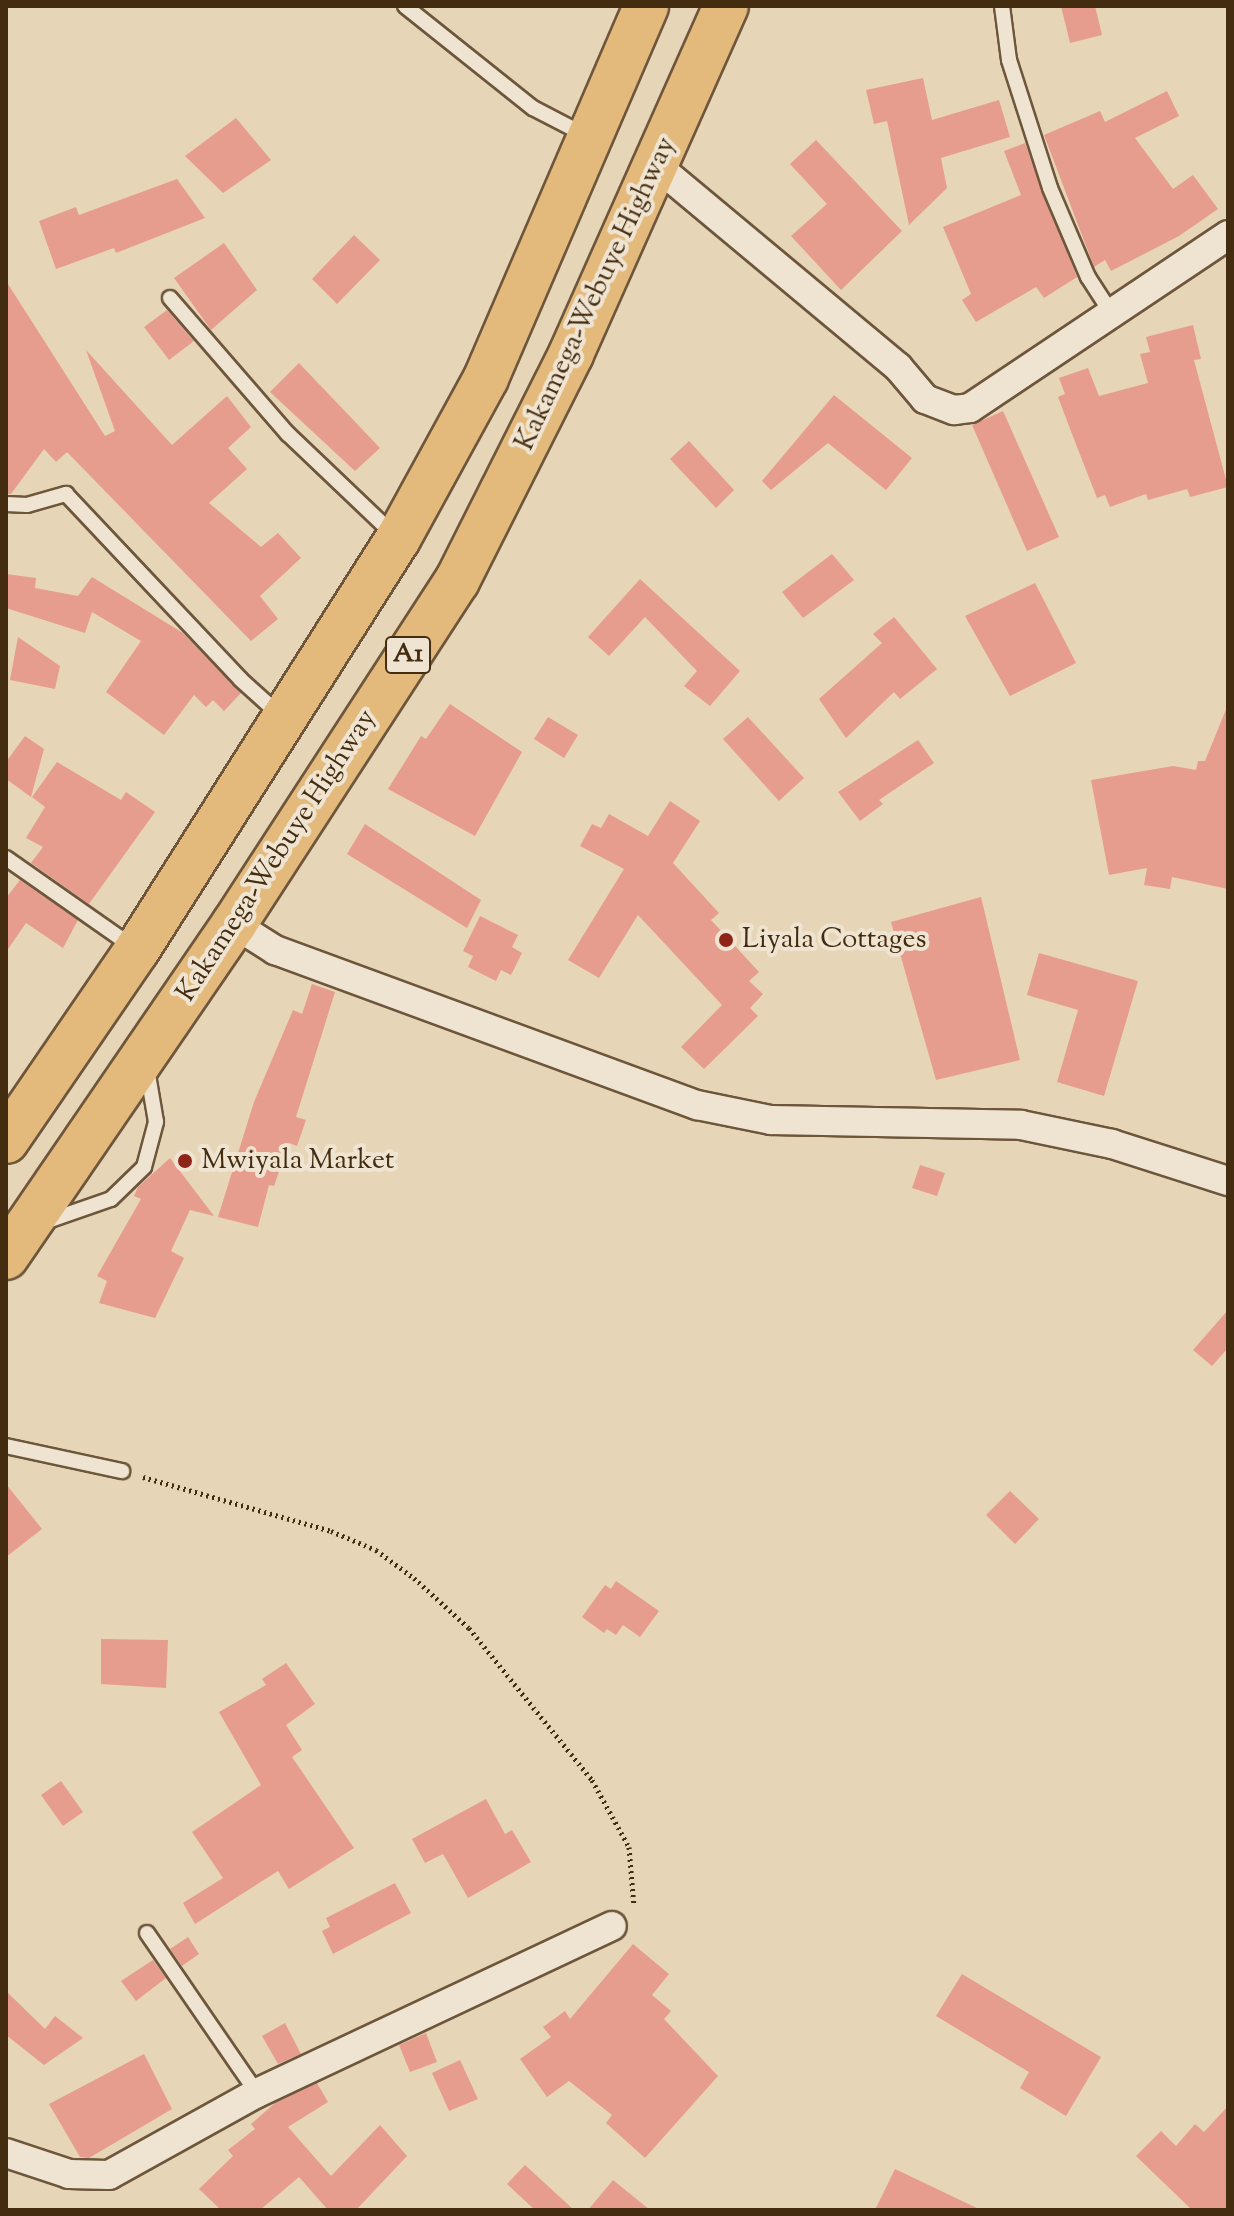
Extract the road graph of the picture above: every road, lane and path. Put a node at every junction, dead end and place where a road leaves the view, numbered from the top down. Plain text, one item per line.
1 (405, 6) edge
2 (646, 6) edge
3 (726, 6) edge
4 (1002, 6) edge
5 (593, 139) junction
6 (658, 167) junction
7 (1228, 235) edge
8 (170, 298) dead end
9 (1110, 311) junction
10 (6, 504) edge
11 (398, 539) junction
12 (286, 720) junction
13 (6, 858) edge
14 (234, 924) junction
15 (137, 950) junction
16 (144, 1057) junction
17 (6, 1141) edge
18 (1228, 1181) edge
19 (18, 1242) edge
20 (6, 1446) edge
21 (122, 1471) joint
22 (612, 1926) joint
23 (147, 1933) dead end
24 (257, 2093) junction
25 (6, 2153) edge

1 - 5 lane
2 - 5 highway, A1
3 - 6 highway, Kakamega-Webuye Highway / A1
4 - 9 lane
5 - 11 highway, A1
6 - 9 street
6 - 14 highway, Kakamega-Webuye Highway / A1
7 - 9 street
8 - 11 lane
10 - 12 lane
11 - 12 highway, A1
12 - 15 highway, A1
13 - 15 lane
14 - 16 highway, Kakamega-Webuye Highway / A1
14 - 18 street
15 - 17 highway, A1
16 - 19 highway, Kakamega-Webuye Highway / A1
16 - 19 lane
20 - 21 lane
21 - 22 path
22 - 24 street
23 - 24 lane
24 - 25 street

